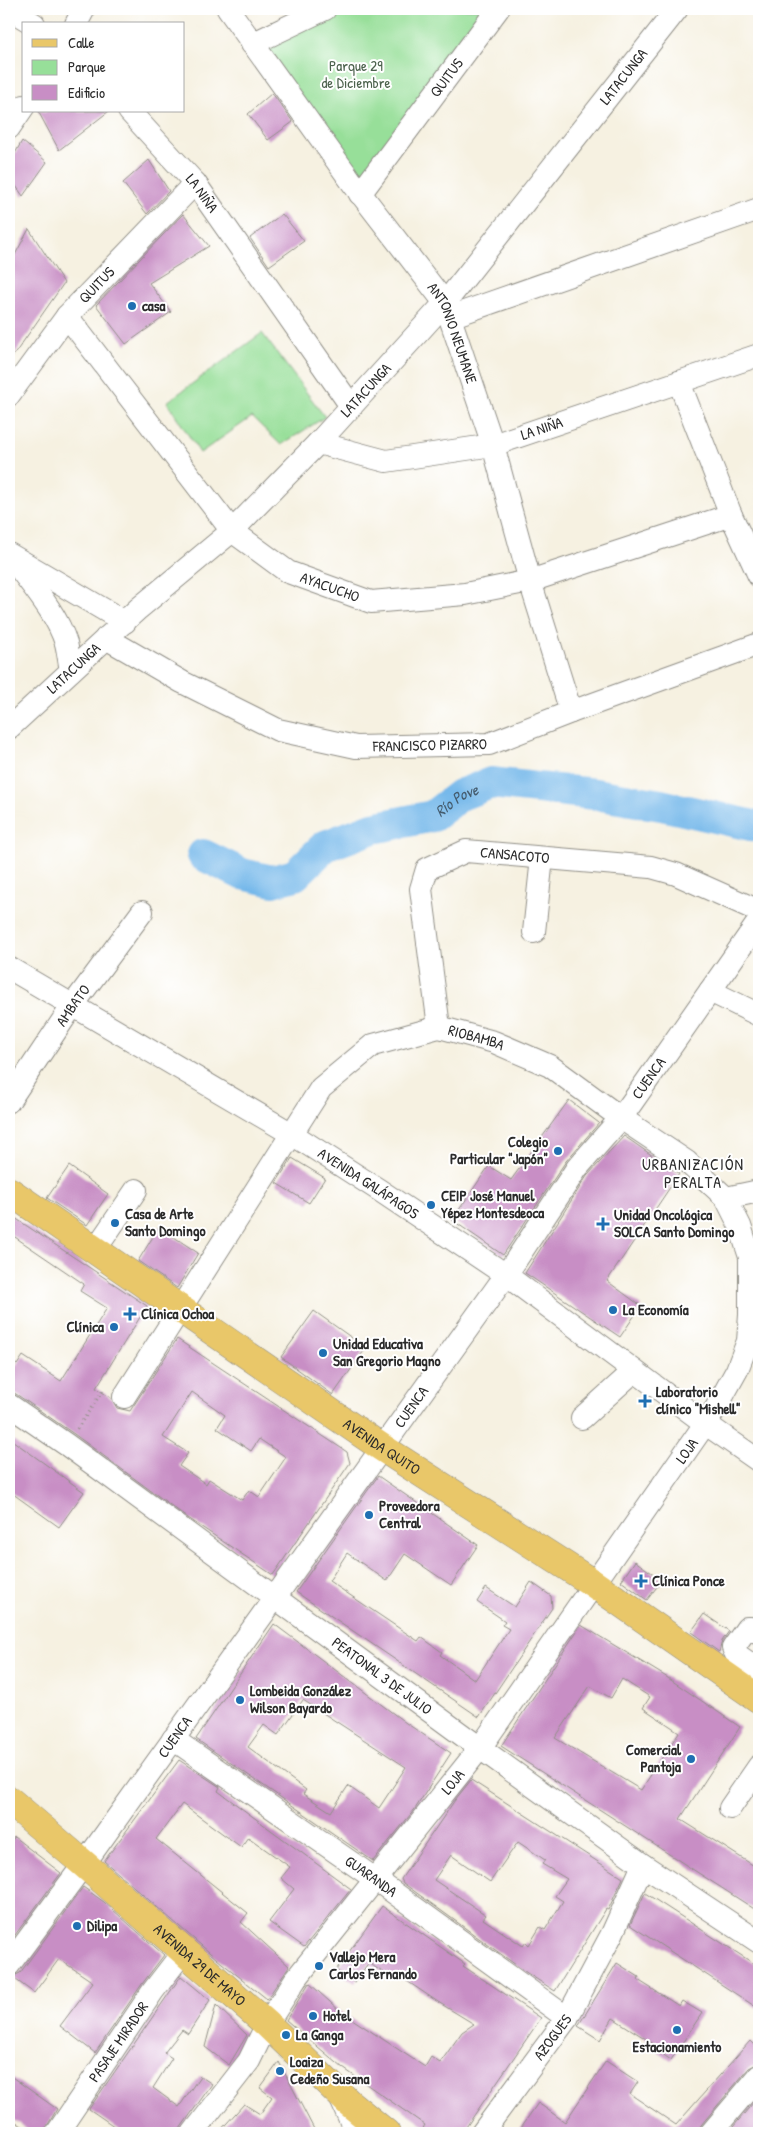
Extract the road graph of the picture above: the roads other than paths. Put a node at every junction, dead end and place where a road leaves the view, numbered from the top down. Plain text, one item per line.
1 (9, 9) edge
2 (84, 9) edge
3 (228, 9) edge
4 (325, 9) edge
5 (498, 9) edge
6 (677, 9) edge
7 (31, 22) edge
8 (77, 22) edge
9 (252, 44) junction
10 (22, 109) edge
11 (130, 112) edge
12 (9, 128) edge
13 (195, 183) junction
14 (360, 194) junction
15 (759, 209) edge
16 (447, 310) junction
17 (67, 316) junction
18 (759, 355) edge
19 (679, 382) junction
20 (9, 395) edge
21 (351, 406) junction
22 (318, 442) junction
23 (493, 445) junction
24 (731, 515) junction
25 (232, 531) junction
26 (9, 554) edge
27 (759, 576) edge
28 (530, 580) junction
29 (125, 622) junction
30 (106, 638) junction
31 (759, 644) edge
32 (71, 670) junction
33 (571, 712) junction
34 (9, 728) edge
35 (542, 858) junction
36 (759, 911) edge
37 (142, 912) dead end
38 (759, 921) edge
39 (534, 932) dead end
40 (9, 968) edge
41 (710, 991) junction
42 (73, 1005) junction
43 (759, 1015) edge
44 (439, 1027) junction
45 (9, 1101) edge
46 (621, 1118) junction
47 (292, 1134) junction
48 (136, 1190) dead end
49 (9, 1191) edge
50 (759, 1191) edge
51 (726, 1198) junction
52 (95, 1250) junction
53 (506, 1275) junction
54 (179, 1309) junction
55 (634, 1371) junction
56 (124, 1397) road end
57 (9, 1405) edge
58 (582, 1418) dead end
59 (706, 1424) junction
60 (381, 1447) junction
61 (759, 1461) edge
62 (594, 1584) junction
63 (274, 1598) junction
64 (759, 1633) edge
65 (759, 1670) edge
66 (759, 1699) edge
67 (173, 1739) junction
68 (480, 1748) junction
69 (759, 1766) edge
70 (730, 1808) dead end
71 (12, 1810) edge
72 (84, 1864) junction
73 (643, 1865) junction
74 (375, 1879) junction
75 (759, 1942) edge
76 (183, 1952) junction
77 (9, 1965) edge
78 (567, 2018) junction
79 (267, 2024) junction
80 (759, 2076) edge
81 (339, 2094) junction
82 (56, 2133) edge
83 (193, 2133) edge
84 (356, 2133) edge
85 (386, 2133) edge
86 (482, 2133) edge
87 (711, 2133) edge

1 - 7 street
2 - 8 street
3 - 9 street, ANTONIO NEUMANE
4 - 9 street
5 - 14 street, QUITUS
6 - 16 street, LATACUNGA
9 - 14 street, ANTONIO NEUMANE
10 - 12 street
11 - 13 street, LA NIÑA
13 - 17 street, QUITUS
13 - 21 street, LA NIÑA
14 - 16 street, ANTONIO NEUMANE
15 - 16 street
16 - 21 street, LATACUNGA
16 - 23 street, ANTONIO NEUMANE
17 - 20 street, QUITUS
17 - 25 street, AYACUCHO
18 - 19 street, LA NIÑA
19 - 23 street, LA NIÑA
19 - 24 street
21 - 22 street, LATACUNGA
22 - 23 street, LA NIÑA
22 - 25 street, LATACUNGA
23 - 28 street, ANTONIO NEUMANE
24 - 27 street
24 - 28 street, AYACUCHO
25 - 28 street, AYACUCHO
25 - 29 street, LATACUNGA
26 - 29 street
26 - 32 street
28 - 33 street, ANTONIO NEUMANE
29 - 30 street, LATACUNGA
30 - 32 street, LATACUNGA
30 - 33 street, FRANCISCO PIZARRO
31 - 33 street, FRANCISCO PIZARRO
32 - 34 street, LATACUNGA
35 - 36 street, CANSACOTO
35 - 39 street
35 - 44 street, CANSACOTO
37 - 42 street, AMBATO
38 - 41 street, CUENCA
40 - 42 street, AVENIDA GALÁPAGOS
41 - 43 street
41 - 46 street, CUENCA
42 - 45 street, AMBATO
42 - 47 street, AVENIDA GALÁPAGOS
44 - 46 street, RIOBAMBA
44 - 47 street, RIOBAMBA
46 - 51 street, RIOBAMBA
46 - 53 street, CUENCA
47 - 53 street, AVENIDA GALÁPAGOS
47 - 54 street, RIOBAMBA
48 - 52 street
49 - 52 main road, AVENIDA QUITO
50 - 51 street
51 - 59 street, RIOBAMBA
52 - 54 main road, AVENIDA QUITO
53 - 55 street, AVENIDA GALÁPAGOS
53 - 60 street, CUENCA
54 - 56 street, RIOBAMBA
54 - 60 main road, AVENIDA QUITO
55 - 58 street
55 - 59 street, AVENIDA GALÁPAGOS
57 - 63 street, PEATONAL 3 DE JULIO
59 - 61 street, AVENIDA GALÁPAGOS
59 - 62 street, LOJA
60 - 62 main road, AVENIDA QUITO
60 - 63 street, CUENCA
62 - 66 main road, AVENIDA QUITO
62 - 68 street, LOJA
63 - 67 street, CUENCA
63 - 68 street, PEATONAL 3 DE JULIO
64 - 65 street
67 - 72 street, CUENCA
67 - 74 street, GUARANDA
68 - 73 street, PEATONAL 3 DE JULIO
68 - 74 street, LOJA
69 - 70 street
71 - 72 main road, AVENIDA 29 DE MAYO
72 - 76 main road, AVENIDA 29 DE MAYO
72 - 77 street, CUENCA
73 - 75 street, PEATONAL 3 DE JULIO
73 - 78 street, AZOGUES
74 - 78 street, GUARANDA
74 - 79 street, LOJA
76 - 79 main road, AVENIDA 29 DE MAYO
76 - 82 street, PASAJE MIRADOR
78 - 86 street, AZOGUES
79 - 81 main road, AVENIDA 29 DE MAYO
79 - 83 street, LOJA
80 - 87 street
81 - 84 street
81 - 85 main road, AVENIDA 29 DE MAYO

